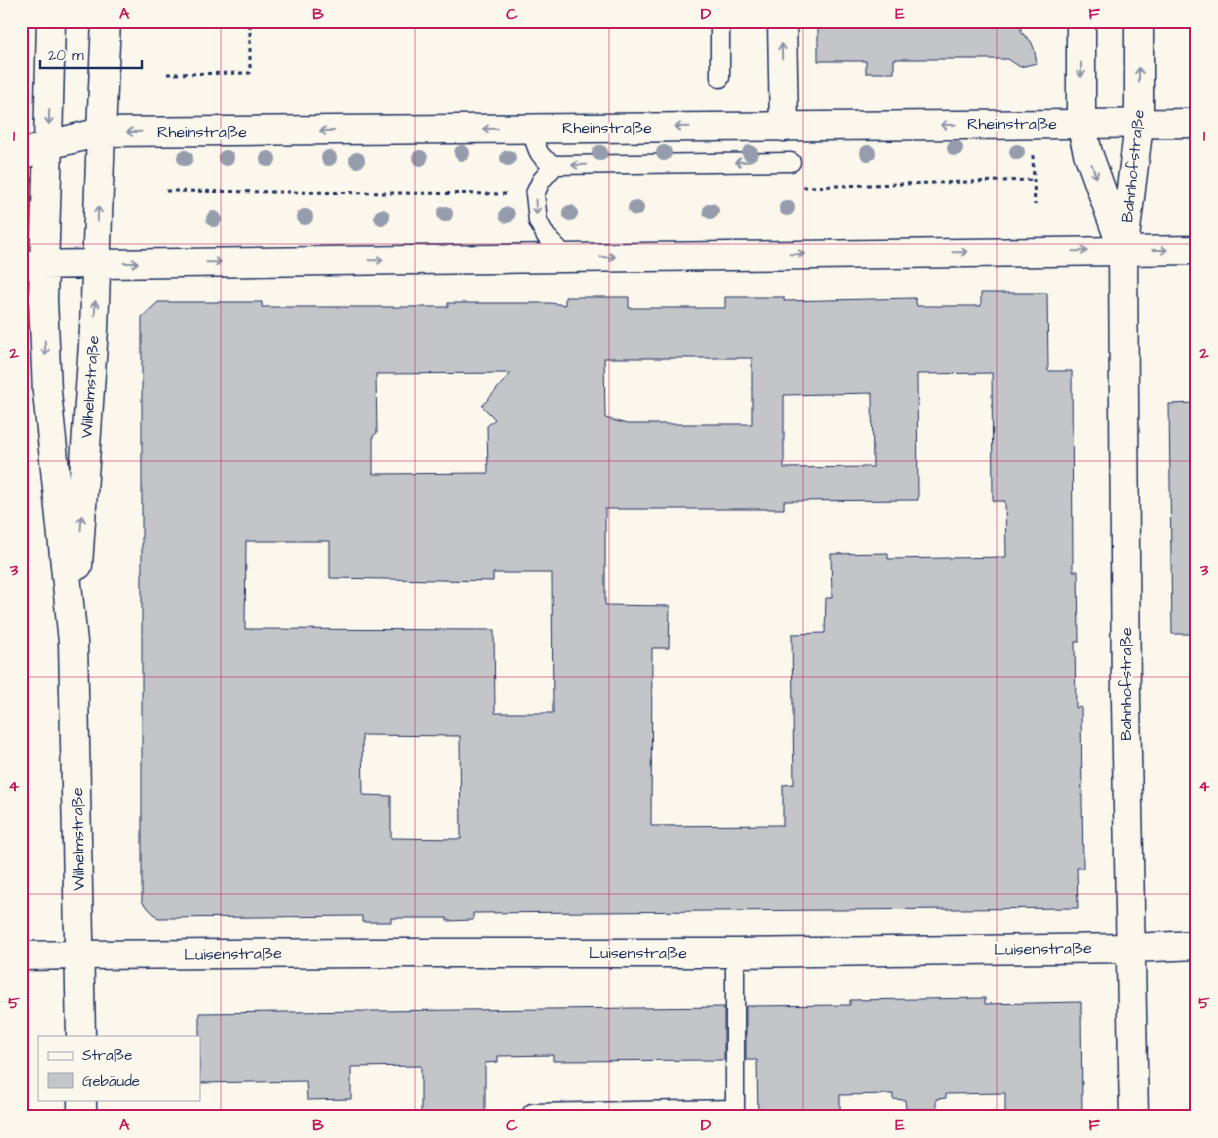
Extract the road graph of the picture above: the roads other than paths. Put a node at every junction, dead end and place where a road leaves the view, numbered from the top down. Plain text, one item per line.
1 (51, 21) edge
2 (106, 21) edge
3 (720, 21) edge
4 (782, 21) edge
5 (1080, 21) edge
6 (1139, 21) edge
7 (720, 78) dead end
8 (1197, 123) edge
9 (1082, 124) junction
10 (1140, 124) junction
11 (784, 127) junction
12 (532, 129) junction
13 (101, 132) junction
14 (48, 145) junction
15 (21, 155) edge
16 (790, 162) dead end
17 (556, 165) junction
18 (1123, 250) junction
19 (1197, 250) edge
20 (566, 257) junction
21 (97, 263) junction
22 (32, 264) edge
23 (73, 642) junction
24 (1197, 946) edge
25 (1131, 948) junction
26 (735, 953) junction
27 (80, 955) junction
28 (21, 956) edge
29 (81, 1036) edge
30 (82, 1100) edge
31 (532, 1113) dead end
32 (735, 1113) edge
33 (82, 1117) edge
34 (1134, 1117) edge

1 -> 14 main road, Wilhelmstraße
2 - 13 main road, Wilhelmstraße
3 - 7 lane
11 -> 4 main road
5 -> 9 main road, Bahnhofstraße
10 -> 6 main road, Bahnhofstraße
8 - 10 main road, Rheinstraße
9 - 10 main road, Rheinstraße
9 -> 11 main road, Rheinstraße
9 -> 18 main road, Bahnhofstraße
10 - 18 main road, Bahnhofstraße
11 -> 12 main road, Rheinstraße
12 -> 13 main road, Rheinstraße
12 - 17 lane
13 - 14 main road, Rheinstraße
21 -> 13 main road, Wilhelmstraße
14 - 15 main road, Rheinstraße
14 - 22 main road, Wilhelmstraße
16 -> 17 lane
17 -> 20 lane
18 -> 19 main road
20 -> 18 main road
18 - 25 main road, Bahnhofstraße
21 -> 20 main road
21 - 22 main road
23 -> 21 main road, Wilhelmstraße
22 -> 23 main road, Wilhelmstraße
23 - 27 main road, Wilhelmstraße
24 - 25 main road, Luisenstraße
25 - 26 main road, Luisenstraße
25 - 34 main road, Bahnhofstraße
26 - 27 main road, Luisenstraße
26 - 32 lane
27 - 28 main road, Luisenstraße
27 - 29 main road, Wilhelmstraße
30 - 33 main road
31 - 32 lane

